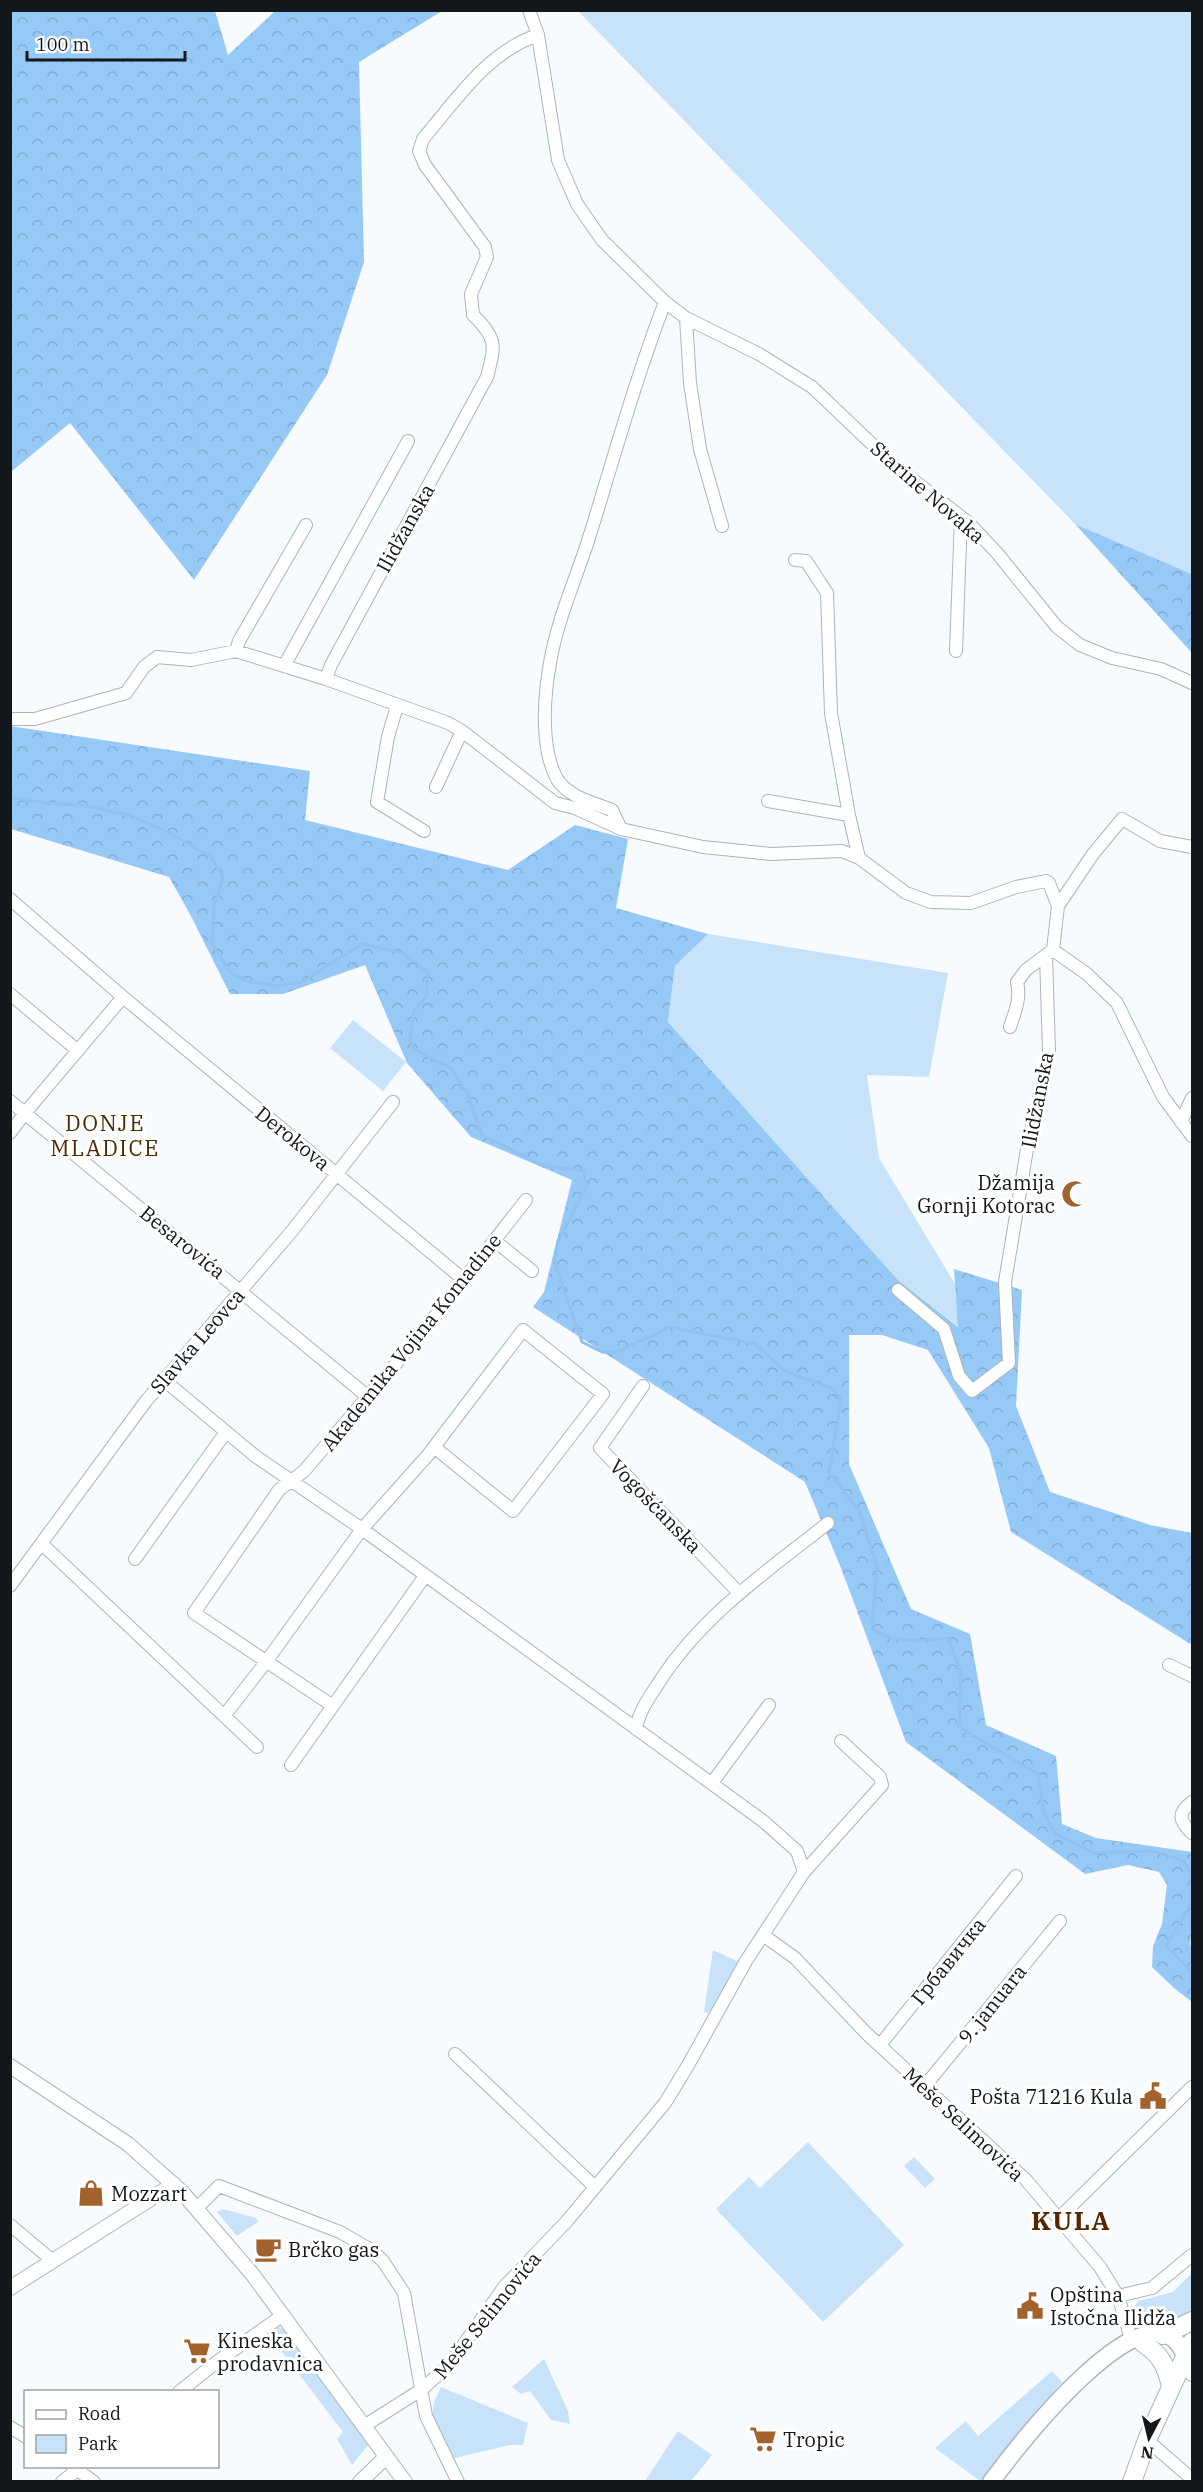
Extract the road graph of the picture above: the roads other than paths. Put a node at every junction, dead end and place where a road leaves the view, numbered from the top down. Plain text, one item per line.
1 (529, 10) edge
2 (538, 35) junction
3 (665, 302) junction
4 (686, 318) junction
5 (408, 441) dead end
6 (962, 517) junction
7 (306, 525) dead end
8 (722, 526) dead end
9 (795, 560) dead end
10 (236, 651) junction
11 (956, 651) dead end
12 (284, 666) junction
13 (326, 679) junction
14 (1192, 683) edge
15 (398, 706) junction
16 (10, 719) edge
17 (462, 731) junction
18 (436, 787) dead end
19 (768, 801) dead end
20 (849, 814) junction
21 (621, 829) junction
22 (424, 831) dead end
23 (1192, 847) edge
24 (859, 858) junction
25 (10, 899) edge
26 (1058, 906) junction
27 (1049, 952) junction
28 (10, 994) edge
29 (123, 997) junction
30 (1010, 1027) dead end
31 (77, 1050) junction
32 (1192, 1098) edge
33 (10, 1101) edge
34 (393, 1102) dead end
35 (25, 1113) junction
36 (1181, 1122) junction
37 (10, 1133) edge
38 (1192, 1136) edge
39 (338, 1174) junction
40 (526, 1200) dead end
41 (494, 1240) junction
42 (532, 1271) dead end
43 (463, 1279) junction
44 (241, 1290) junction
45 (898, 1290) dead end
46 (164, 1380) junction
47 (643, 1386) dead end
48 (367, 1396) junction
49 (226, 1432) junction
50 (434, 1447) junction
51 (293, 1481) junction
52 (828, 1523) dead end
53 (362, 1529) junction
54 (42, 1544) junction
55 (135, 1559) dead end
56 (425, 1576) junction
57 (10, 1586) edge
58 (739, 1593) junction
59 (266, 1662) junction
60 (1169, 1665) dead end
61 (1192, 1676) edge
62 (769, 1705) dead end
63 (333, 1706) junction
64 (224, 1716) junction
65 (636, 1730) junction
66 (841, 1741) dead end
67 (256, 1747) dead end
68 (291, 1765) dead end
69 (712, 1783) junction
70 (1192, 1802) edge
71 (1192, 1833) edge
72 (804, 1872) junction
73 (1016, 1876) dead end
74 (1060, 1921) dead end
75 (763, 1935) junction
76 (880, 2045) junction
77 (455, 2054) dead end
78 (10, 2066) edge
79 (1192, 2086) edge
80 (924, 2087) junction
81 (174, 2184) junction
82 (595, 2187) junction
83 (197, 2208) junction
84 (1059, 2218) junction
85 (10, 2225) edge
86 (1192, 2255) edge
87 (53, 2261) junction
88 (10, 2288) edge
89 (1118, 2296) junction
90 (283, 2315) junction
91 (1192, 2321) edge
92 (1163, 2335) junction
93 (1137, 2341) junction
94 (1188, 2359) edge
95 (1171, 2386) junction
96 (181, 2390) edge
97 (422, 2390) junction
98 (364, 2426) junction
99 (10, 2427) edge
100 (24, 2436) edge
101 (1146, 2440) junction
102 (386, 2457) junction
103 (77, 2468) edge
104 (1192, 2479) edge
105 (62, 2481) edge
106 (94, 2481) edge
107 (360, 2481) edge
108 (405, 2481) edge
109 (458, 2481) edge
110 (991, 2481) edge
111 (1132, 2481) edge

1 - 2 street, Starine Novaka
2 - 3 street, Starine Novaka
2 - 13 street, Ilidžanska
3 - 4 street, Starine Novaka
3 - 21 street
4 - 6 street, Starine Novaka
4 - 8 street
5 - 12 street, Ilidžanska
6 - 11 street
6 - 14 street, Starine Novaka
7 - 10 street
9 - 20 street
10 - 12 street
10 - 16 street
12 - 13 street
13 - 15 street
15 - 17 street
15 - 22 street
17 - 18 street
17 - 21 street
19 - 20 street
20 - 24 street
21 - 24 street
23 - 26 street, Ilidžanska
24 - 26 street
25 - 29 street, Derokova
26 - 27 street, Ilidžanska
27 - 30 street
27 - 36 street
27 - 45 street, Ilidžanska
28 - 31 street
29 - 31 street
29 - 39 street, Derokova
31 - 35 street
32 - 36 street
33 - 35 street, Besarovića
34 - 39 street, Slavka Leovca
35 - 37 street
35 - 44 street, Besarovića
36 - 38 street
39 - 43 street, Derokova
39 - 44 street, Slavka Leovca
40 - 41 street, Akademika Vojina Komadine
41 - 42 street
41 - 43 street, Akademika Vojina Komadine
43 - 48 street, Akademika Vojina Komadine
44 - 46 street, Slavka Leovca
44 - 48 street, Besarovića
46 - 49 street
46 - 54 street, Slavka Leovca
47 - 58 street, Vogošćanska
48 - 51 street, Akademika Vojina Komadine
49 - 51 street
49 - 55 street
50 - 50 street
50 - 53 street
51 - 53 street
51 - 59 street, Akademika Vojina Komadine
52 - 58 street
53 - 56 street
53 - 59 street
54 - 57 street, Slavka Leovca
54 - 64 street
56 - 63 street
56 - 65 street
58 - 65 street
59 - 63 street, Akademika Vojina Komadine
59 - 64 street
60 - 61 street
62 - 69 street
63 - 68 street
64 - 67 street
65 - 69 street
66 - 72 street, Meše Selimovića
69 - 72 street
70 - 71 street
72 - 75 street, Meše Selimovića
73 - 76 street, Грбавичка
74 - 80 street, 9. januara
75 - 76 street, Meše Selimovića
75 - 82 street, Meše Selimovića
76 - 80 street, Meše Selimovića
77 - 82 street
78 - 81 street
79 - 84 street
80 - 84 street, Meše Selimovića
81 - 83 street
81 - 87 street
82 - 97 street, Meše Selimovića
83 - 90 street
83 - 97 street
84 - 89 street, Meše Selimovića
85 - 87 street
86 - 89 street
87 - 88 street
89 - 93 street, Meše Selimovića
90 - 96 street
90 - 98 street
91 - 92 main road
92 - 93 main road
92 - 94 main road
93 - 94 main road
93 - 95 main road
93 - 110 main road
94 - 95 main road
95 - 101 main road
97 - 98 street, Meše Selimovića
97 - 109 street
98 - 102 street
99 - 100 street
101 - 104 street
101 - 111 main road
102 - 107 street
102 - 108 street
103 - 105 street
103 - 106 street

